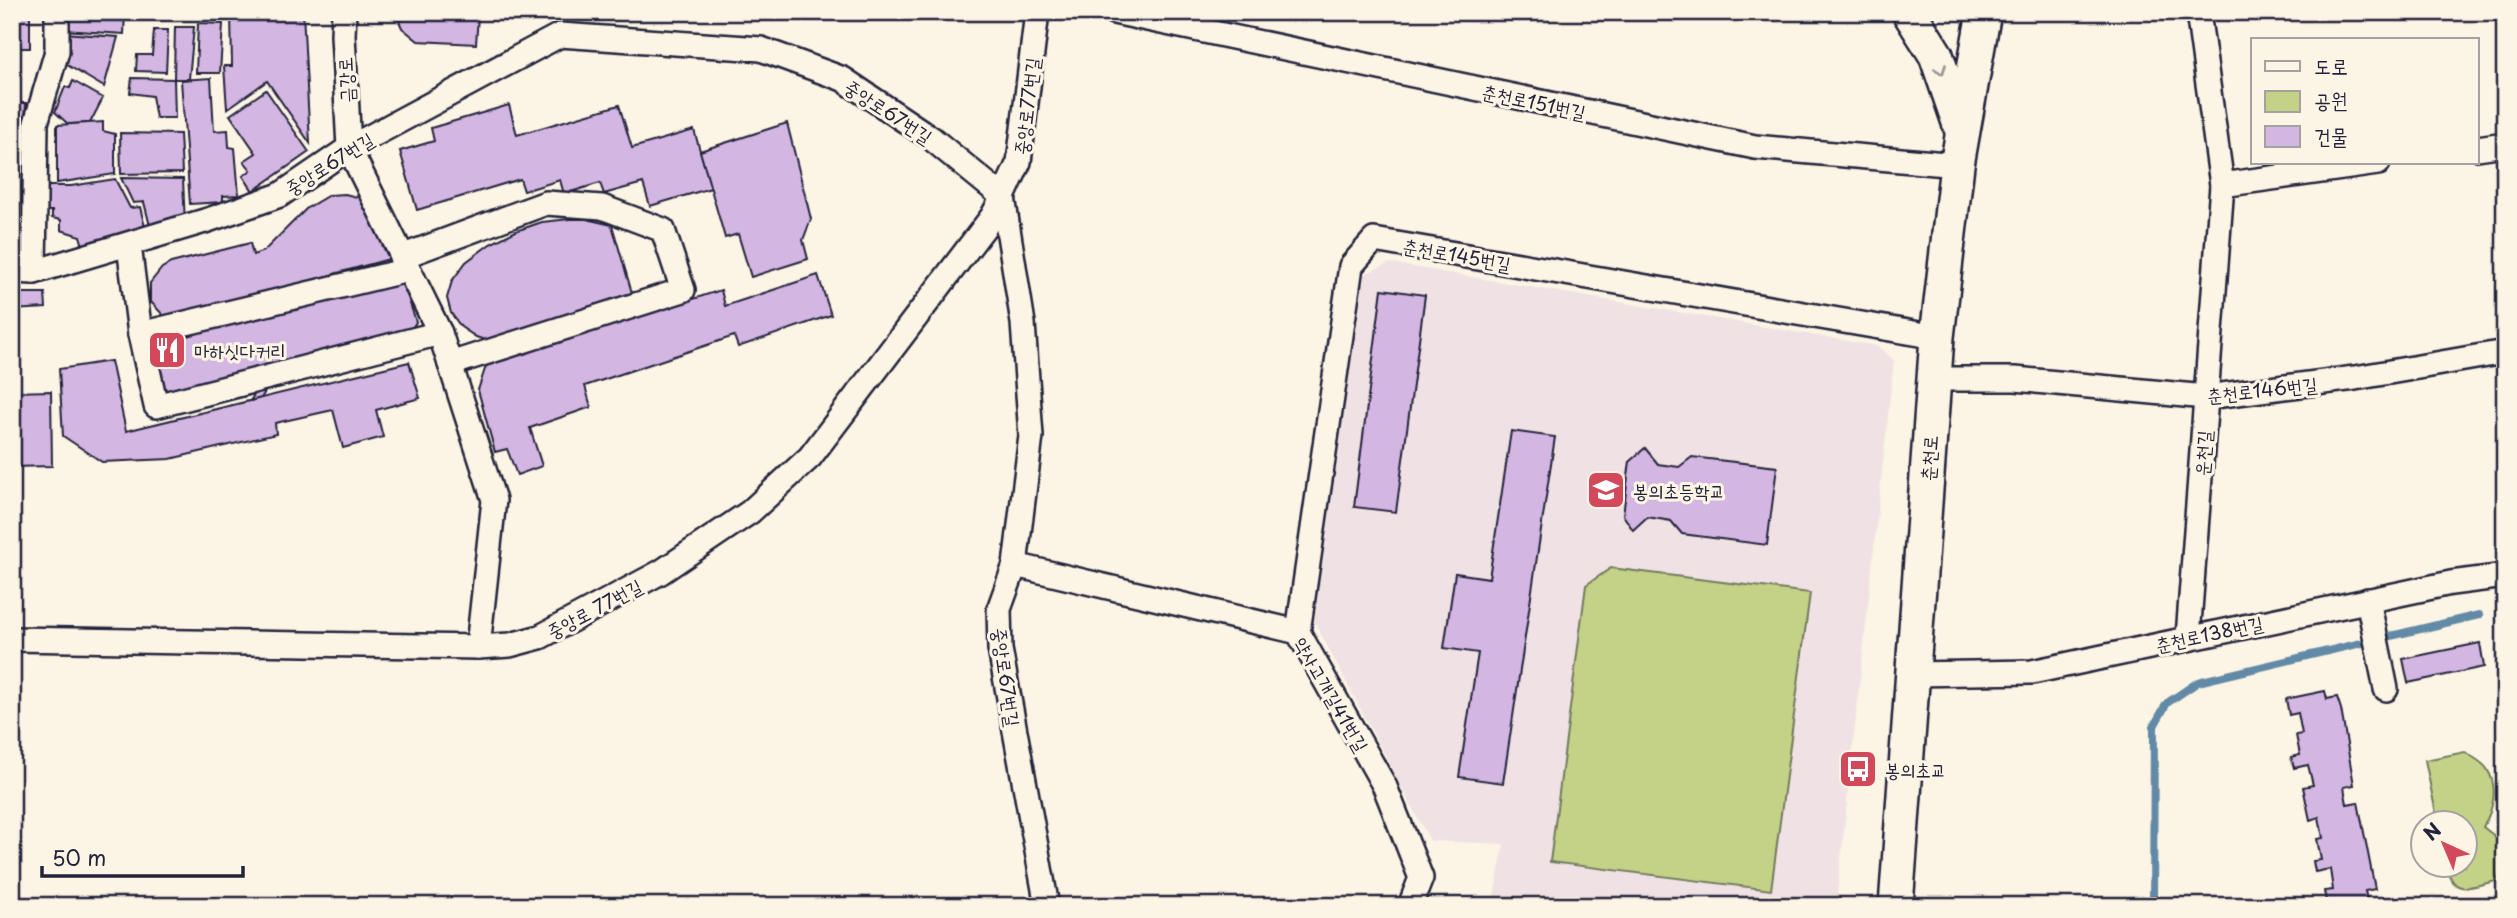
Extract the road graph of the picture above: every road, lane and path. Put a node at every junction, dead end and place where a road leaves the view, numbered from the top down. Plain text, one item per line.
1 (57, 12) edge
2 (344, 12) edge
3 (1037, 12) edge
4 (1114, 12) edge
5 (1909, 12) edge
6 (1984, 12) edge
7 (2198, 12) edge
8 (1963, 132) junction
9 (2505, 144) edge
10 (349, 148) junction
11 (2478, 148) edge
12 (2371, 164) edge
13 (1957, 165) junction
14 (2222, 185) junction
15 (1003, 197) junction
16 (129, 245) junction
17 (404, 264) junction
18 (23, 272) edge
19 (440, 333) junction
20 (140, 334) junction
21 (1937, 337) junction
22 (2505, 352) edge
23 (450, 364) junction
24 (1934, 379) junction
25 (2206, 397) junction
26 (1015, 565) junction
27 (2505, 576) edge
28 (2368, 600) junction
29 (1298, 632) junction
30 (2188, 637) junction
31 (12, 639) edge
32 (478, 646) junction
33 (1912, 674) junction
34 (2386, 689) dead end
35 (1047, 906) edge
36 (1410, 906) edge
37 (1896, 906) edge

1 - 18 street
2 - 10 street, 금강로
3 - 15 street, 중앙로77번길
4 - 13 street, 춘천로151번길
5 -> 8 street
6 - 8 street, 춘천로
7 - 14 street, 운천길
8 - 13 street, 춘천로
9 - 11 street
10 - 15 street, 중앙로67번길
10 - 16 street, 중앙로67번길
10 - 17 street
12 - 14 street
13 - 21 street, 춘천로
14 - 25 street, 운천길
15 - 26 street, 중앙로67번길
15 - 32 street, 중앙로 77번길
16 - 18 street, 중앙로67번길
16 - 20 street
17 - 19 street
17 - 20 street
17 - 23 street
19 - 20 street
19 - 23 street
21 - 24 street, 춘천로
21 - 29 street, 춘천로145번길
22 - 25 street, 춘천로146번길
23 - 32 street
24 - 25 street, 춘천로146번길
24 - 33 street, 춘천로
25 - 30 street, 운천길
26 - 29 street, 약사고개길41번길
26 - 35 street, 중앙로67번길
27 - 28 street, 춘천로138번길
28 - 30 street, 춘천로138번길
28 - 34 street
29 - 36 street, 약사고개길41번길
30 - 33 street, 춘천로138번길
31 - 32 street, 중앙로 77번길
33 - 37 street, 춘천로

